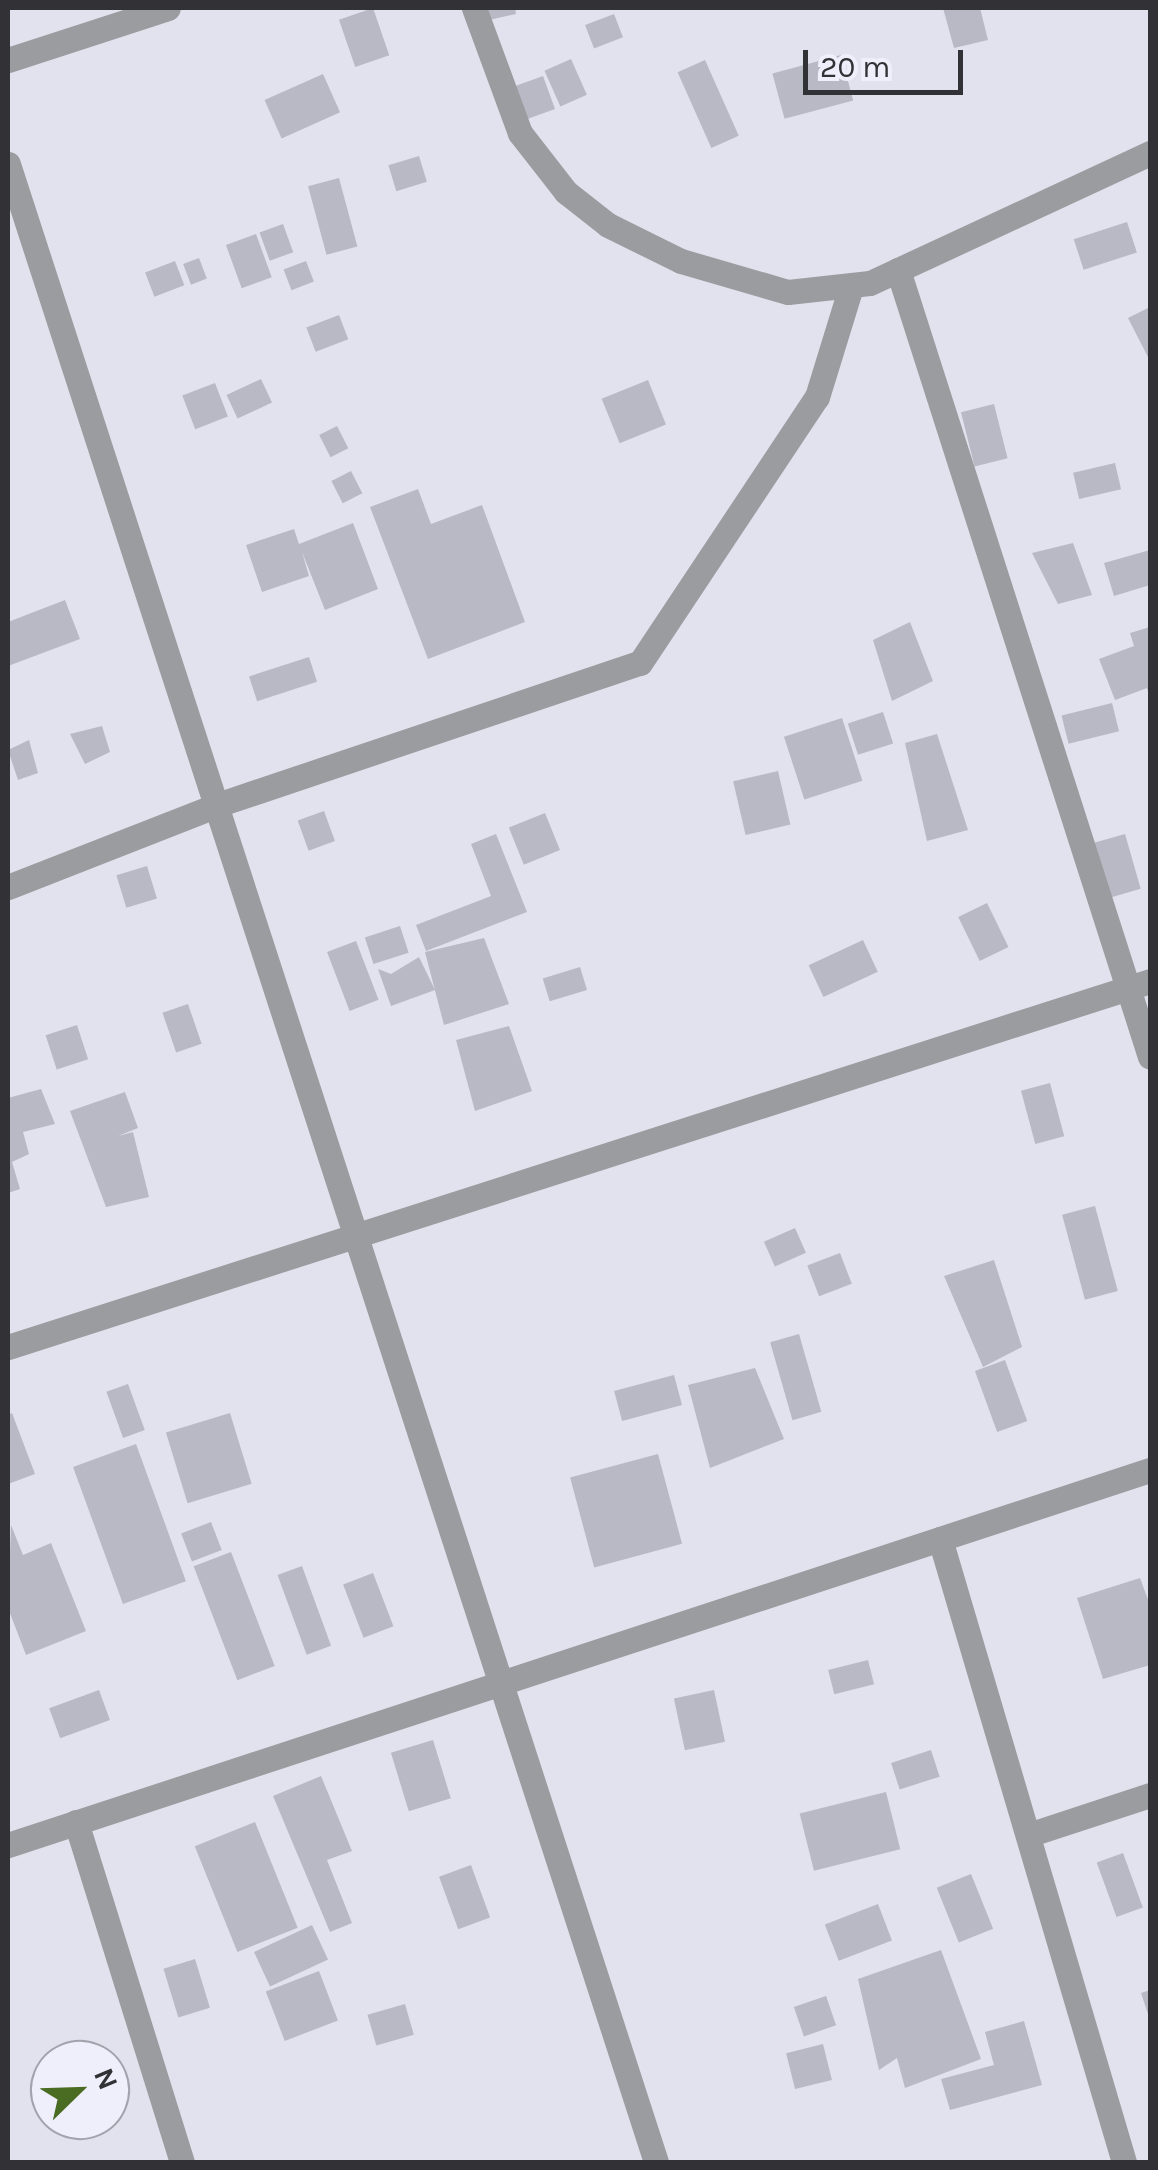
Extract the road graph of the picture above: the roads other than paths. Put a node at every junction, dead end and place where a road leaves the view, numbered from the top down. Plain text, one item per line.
1 (168, 8) edge
2 (474, 8) edge
3 (8, 60) edge
4 (1150, 153) edge
5 (8, 164) edge
6 (898, 270) junction
7 (850, 290) junction
8 (220, 804) junction
9 (11, 884) edge
10 (1140, 985) edge
11 (1150, 1057) edge
12 (358, 1234) junction
13 (8, 1347) edge
14 (1150, 1470) edge
15 (940, 1539) junction
16 (499, 1679) junction
17 (1150, 1795) edge
18 (76, 1822) junction
19 (1028, 1835) junction
20 (8, 1845) edge
21 (182, 2162) edge
22 (656, 2162) edge
23 (1124, 2162) edge

1 - 3 street
2 - 7 street
4 - 6 street
5 - 8 street
6 - 7 street
6 - 10 street
7 - 8 street
8 - 9 street
8 - 12 street
10 - 11 street
10 - 12 street
12 - 13 street
12 - 16 street
14 - 15 street
15 - 16 street
15 - 19 street
16 - 18 street
16 - 22 street
17 - 19 street
18 - 20 street
18 - 21 street
19 - 23 street

